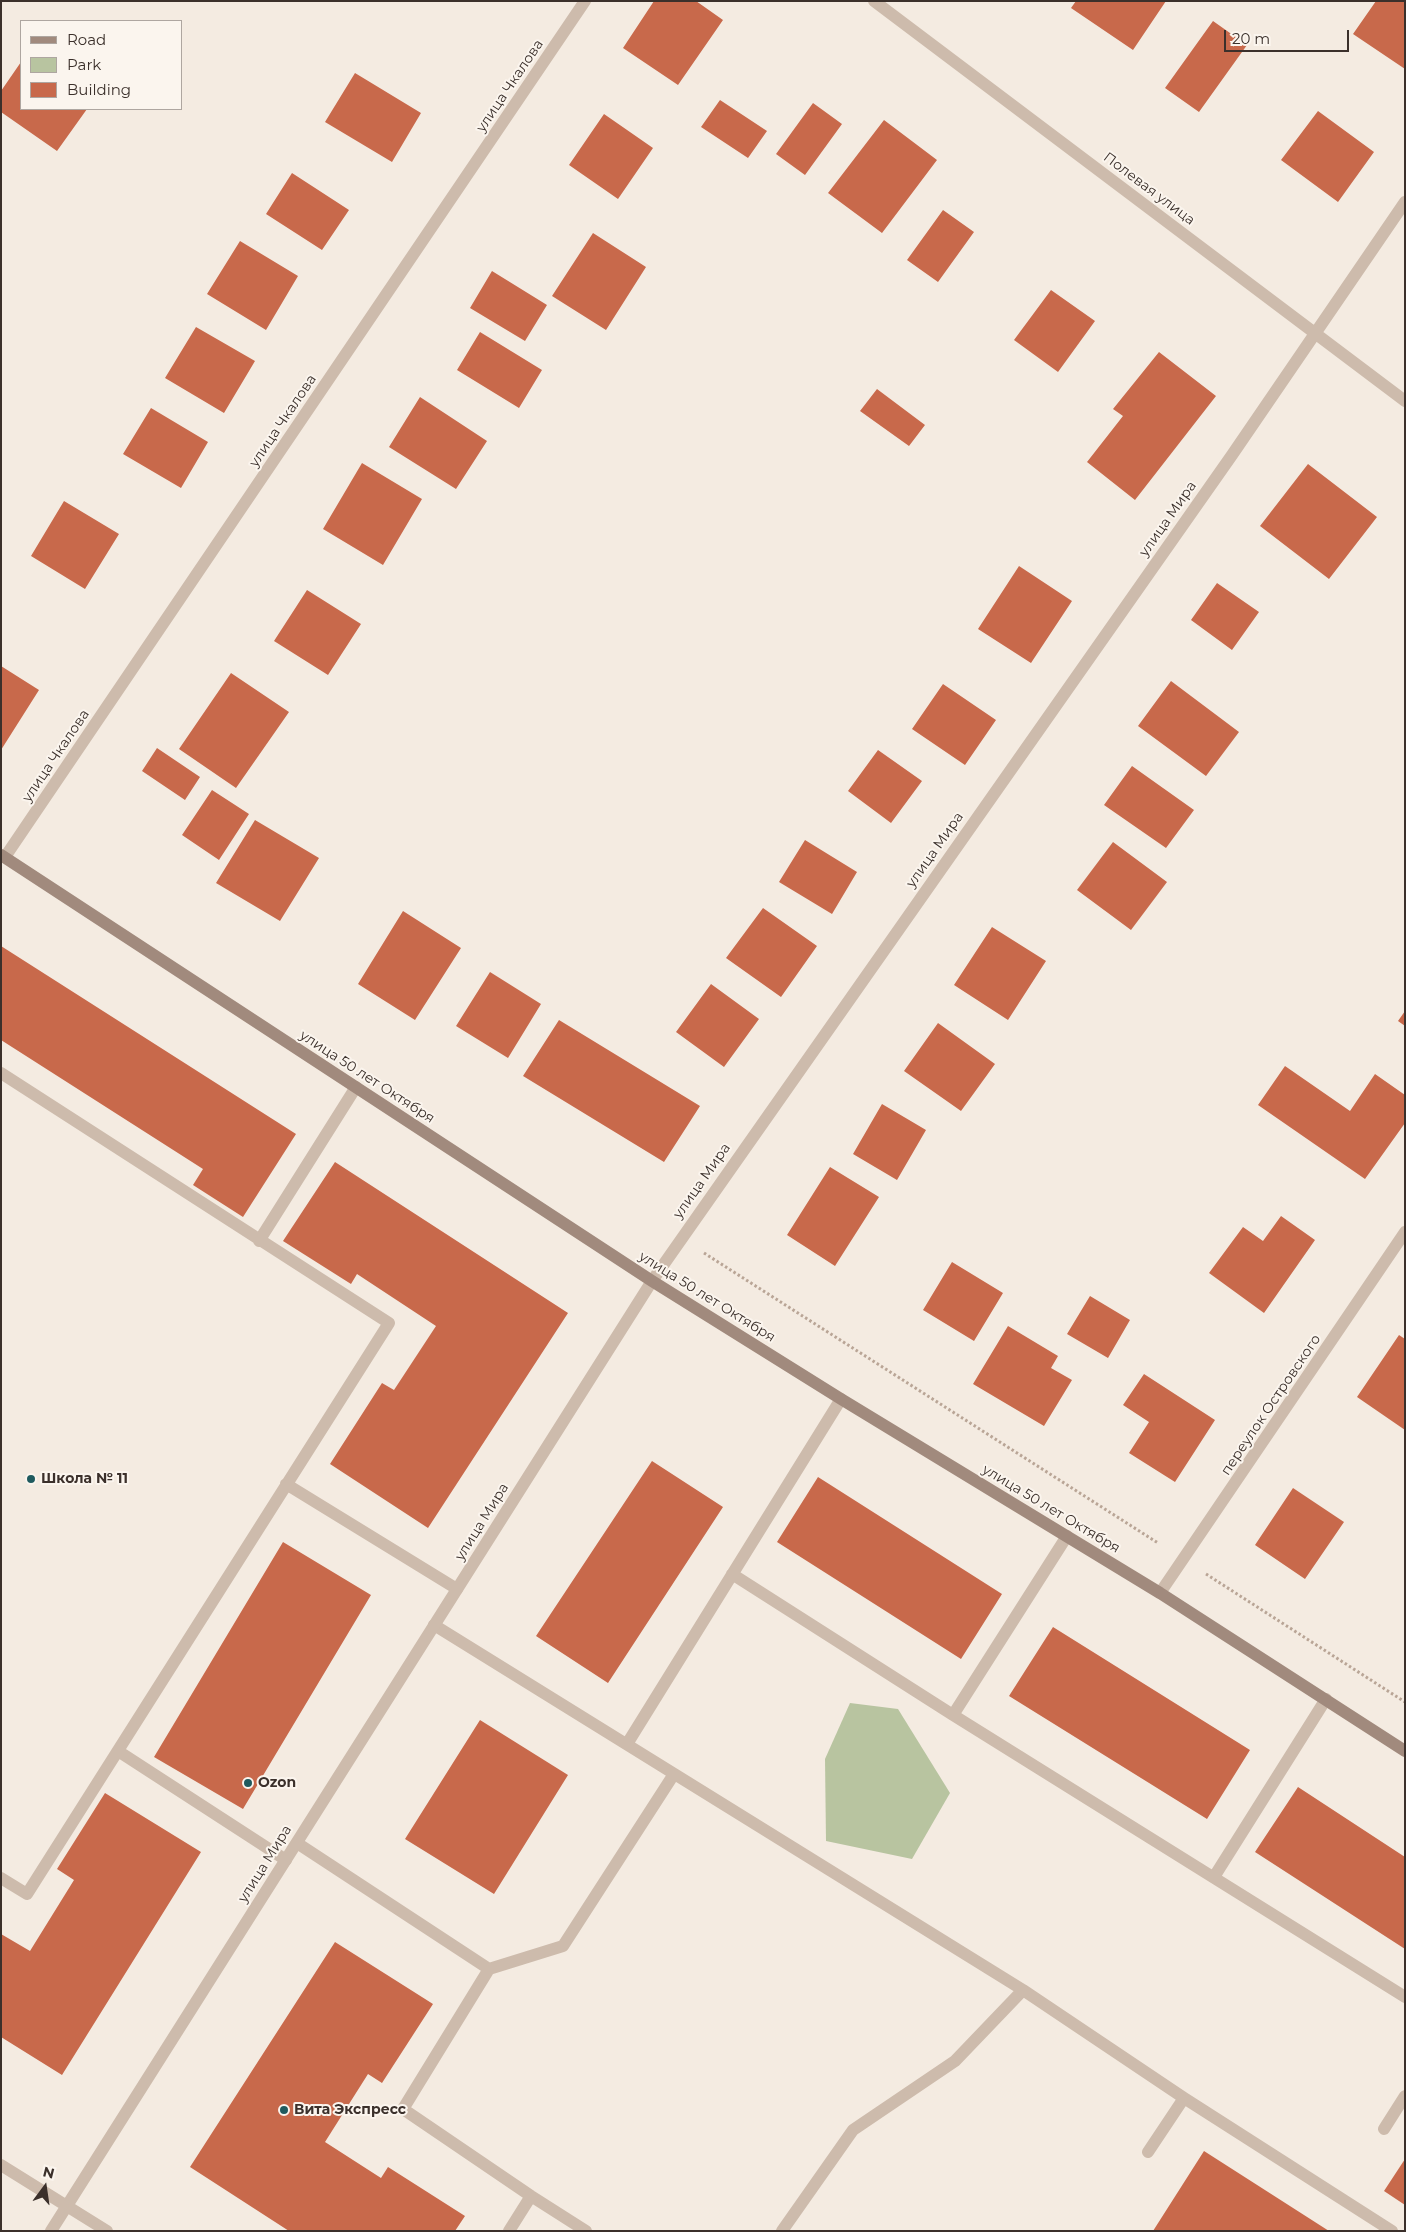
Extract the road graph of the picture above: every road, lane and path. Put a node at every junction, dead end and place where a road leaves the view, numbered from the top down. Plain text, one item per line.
1 (585, 1) edge
2 (874, 1) edge
3 (1405, 202) edge
4 (1315, 333) junction
5 (1405, 401) edge
6 (3, 856) edge
7 (1, 1073) edge
8 (356, 1087) junction
9 (1405, 1232) edge
10 (681, 1238) junction
11 (259, 1241) junction
12 (652, 1281) junction
13 (841, 1399) junction
14 (286, 1484) junction
15 (1067, 1536) junction
16 (1184, 1560) junction
17 (732, 1574) junction
18 (457, 1590) junction
19 (1160, 1593) junction
20 (434, 1625) junction
21 (1326, 1699) junction
22 (1405, 1702) edge
23 (953, 1715) junction
24 (627, 1744) junction
25 (118, 1751) junction
26 (1405, 1751) edge
27 (674, 1774) junction
28 (297, 1843) junction
29 (286, 1860) junction
30 (1214, 1877) junction
31 (1, 1878) edge
32 (489, 1968) junction
33 (1023, 1990) junction
34 (1405, 1997) edge
35 (1405, 2096) edge
36 (1184, 2098) junction
37 (1384, 2129) dead end
38 (1148, 2152) dead end
39 (1, 2165) edge
40 (531, 2196) junction
41 (67, 2206) junction
42 (51, 2231) edge
43 (107, 2231) edge
44 (509, 2231) edge
45 (586, 2231) edge
46 (782, 2231) edge
47 (1392, 2231) edge

1 - 6 street, улица Чкалова
2 - 4 street, Полевая улица
3 - 4 street, улица Мира
4 - 5 street, Полевая улица
4 - 10 street, улица Мира
6 - 8 main road, улица 50 лет Октября
7 - 11 street
8 - 11 street
8 - 12 main road, улица 50 лет Октября
9 - 16 street, переулок Островского
10 - 12 street, улица Мира
10 - 16 path
11 - 14 street
12 - 13 main road, улица 50 лет Октября
12 - 18 street, улица Мира
13 - 15 main road, улица 50 лет Октября
13 - 17 street
14 - 18 street
14 - 25 street
15 - 19 main road, улица 50 лет Октября
15 - 23 street
16 - 19 street, переулок Островского
16 - 22 path
17 - 23 street
17 - 24 street
18 - 20 street, улица Мира
19 - 21 main road, улица 50 лет Октября
20 - 24 street
20 - 28 street, улица Мира
21 - 26 main road, улица 50 лет Октября
21 - 30 street
23 - 30 street
24 - 27 street
25 - 29 street
25 - 31 street
27 - 32 street
27 - 33 street
28 - 29 street, улица Мира
28 - 32 street
29 - 41 street, улица Мира
30 - 34 street
32 - 40 street
33 - 36 street
33 - 46 street
35 - 37 street
36 - 38 street
36 - 47 street
39 - 41 street
40 - 44 street
40 - 45 street
41 - 42 street, улица Мира
41 - 43 street

